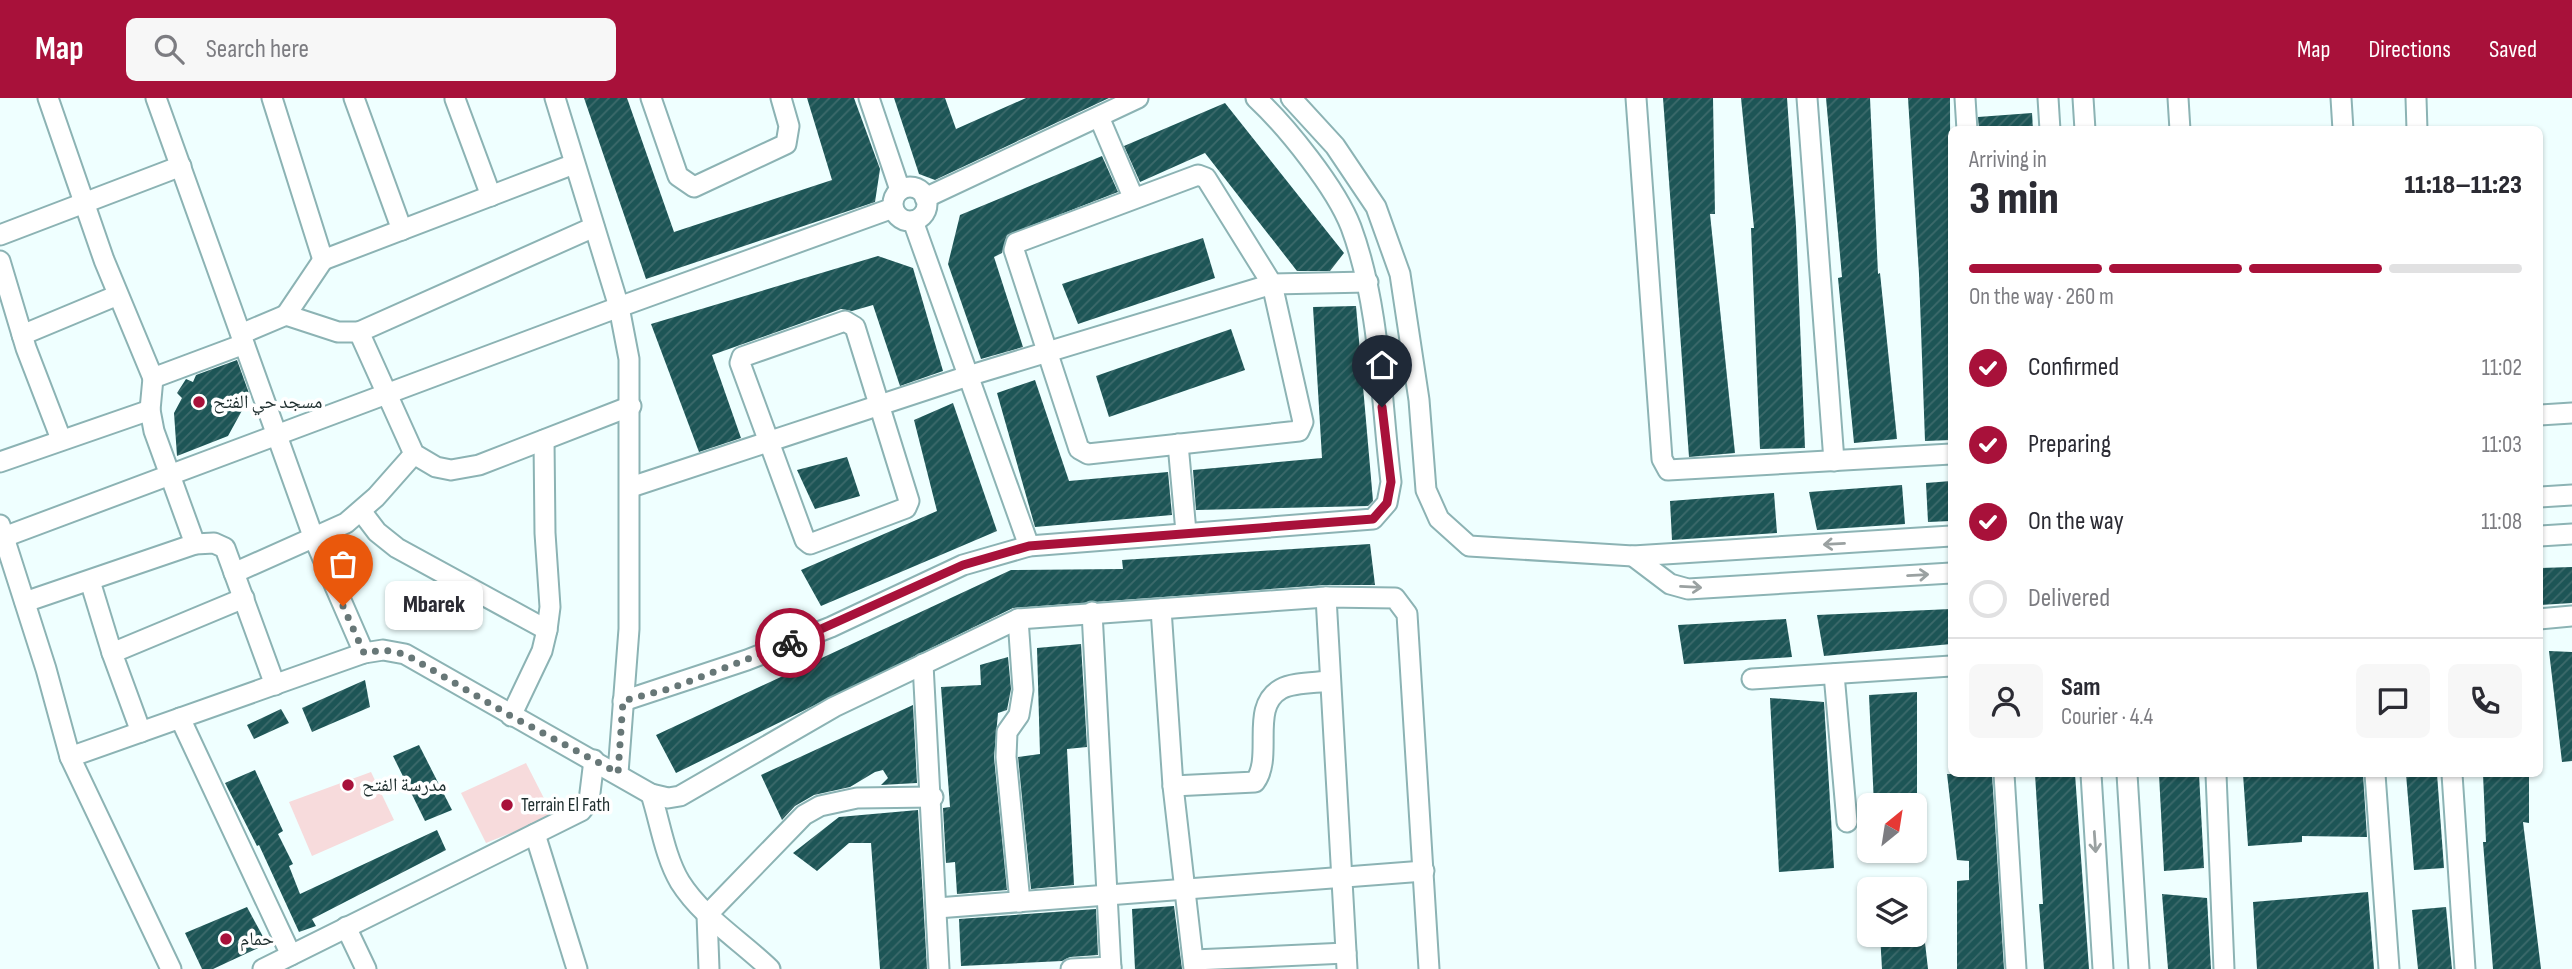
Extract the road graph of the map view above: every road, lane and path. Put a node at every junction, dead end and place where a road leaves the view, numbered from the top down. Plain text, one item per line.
1 (156, 98) edge
2 (272, 98) edge
3 (354, 98) edge
4 (555, 98) edge
5 (651, 98) edge
6 (781, 98) edge
7 (869, 98) edge
8 (1138, 98) edge
9 (1256, 98) edge
10 (1291, 98) edge
11 (1636, 98) edge
12 (1807, 98) edge
13 (1965, 98) edge
14 (2048, 98) edge
15 (2083, 98) edge
16 (2178, 98) edge
17 (2341, 98) edge
18 (2416, 98) edge
19 (50, 99) edge
20 (455, 99) edge
21 (1099, 117) junction
22 (1967, 126) edge
23 (2050, 126) edge
24 (2085, 126) edge
25 (2180, 126) edge
26 (2343, 126) edge
27 (2417, 126) edge
28 (574, 164) junction
29 (181, 166) junction
30 (491, 196) junction
31 (1133, 197) junction
32 (925, 198) junction
33 (897, 199) junction
34 (84, 202) junction
35 (913, 221) junction
36 (594, 227) junction
37 (402, 230) junction
38 (0, 235) edge
39 (323, 260) junction
40 (0, 261) edge
41 (1368, 282) junction
42 (1272, 284) junction
43 (304, 287) junction
44 (118, 295) junction
45 (619, 307) junction
46 (286, 315) junction
47 (313, 324) junction
48 (359, 332) junction
49 (22, 335) junction
50 (242, 339) junction
51 (1045, 353) junction
52 (968, 376) junction
53 (153, 378) junction
54 (388, 394) junction
55 (880, 405) junction
56 (631, 406) junction
57 (150, 410) junction
58 (2572, 414) edge
59 (2543, 415) edge
60 (277, 436) junction
61 (61, 439) junction
62 (544, 440) junction
63 (767, 443) junction
64 (1178, 444) junction
65 (414, 454) junction
66 (1948, 454) edge
67 (1834, 461) junction
68 (0, 462) edge
69 (169, 476) junction
70 (631, 487) junction
71 (2572, 495) edge
72 (2543, 497) edge
73 (362, 511) junction
74 (2, 531) edge
75 (1186, 532) junction
76 (2572, 534) edge
77 (313, 536) junction
78 (1948, 536) edge
79 (2543, 536) edge
80 (195, 544) junction
81 (1029, 546) junction
82 (1633, 556) junction
83 (234, 573) junction
84 (1948, 573) edge
85 (90, 581) junction
86 (1326, 597) junction
87 (244, 598) junction
88 (25, 602) junction
89 (1161, 608) junction
90 (1092, 612) junction
91 (2572, 616) edge
92 (1018, 619) junction
93 (2543, 619) edge
94 (547, 630) junction
95 (112, 653) junction
96 (364, 653) junction
97 (923, 664) junction
98 (1948, 666) edge
99 (1834, 674) junction
100 (1752, 680) dead end
101 (1330, 681) junction
102 (275, 685) junction
103 (623, 701) junction
104 (511, 716) junction
105 (180, 718) junction
106 (141, 732) junction
107 (70, 757) junction
108 (594, 760) junction
109 (618, 773) junction
110 (2004, 777) edge
111 (2091, 777) edge
112 (2127, 777) edge
113 (2216, 777) edge
114 (2375, 777) edge
115 (2452, 777) edge
116 (1173, 786) junction
117 (651, 794) junction
118 (933, 797) junction
119 (1847, 822) dead end
120 (535, 834) junction
121 (1424, 871) junction
122 (1342, 877) junction
123 (1187, 889) junction
124 (1109, 894) junction
125 (1020, 902) junction
126 (937, 908) junction
127 (707, 915) junction
128 (346, 927) junction
129 (291, 955) junction
130 (1347, 961) edge
131 (1194, 964) edge
132 (1111, 968) edge
133 (171, 969) edge
134 (263, 969) edge
135 (366, 969) edge
136 (577, 969) edge
137 (709, 969) edge
138 (770, 969) edge
139 (939, 969) edge
140 (1071, 969) edge
141 (1429, 969) edge
142 (2016, 969) edge
143 (2103, 969) edge
144 (2138, 969) edge
145 (2224, 969) edge
146 (2389, 969) edge
147 (2465, 969) edge

1 - 29 street
2 - 39 street
3 - 37 street
4 - 28 street
5 - 6 street
7 - 33 street
8 - 21 street
9 - 41 street
10 - 82 street
11 - 67 street
12 - 67 street
13 - 22 street
14 - 23 street
15 - 24 street
16 - 25 street
17 - 26 street
18 - 27 street
19 - 34 street
20 - 30 street
21 - 31 street
21 - 32 street
28 - 30 street
28 - 36 street
29 - 34 street
29 - 50 street
30 - 37 street
31 - 42 street
31 - 51 street
32 - 33 street
32 - 35 street
33 - 35 street
33 - 45 street
34 - 38 street
34 - 44 street
35 - 52 street
36 - 45 street
36 - 48 street
37 - 39 street
39 - 43 street
40 - 49 street
41 - 42 street
41 - 75 street
42 - 51 street
42 - 64 street
43 - 46 street
43 - 47 street
44 - 49 street
44 - 53 street
45 - 54 street
45 - 56 street
46 - 47 street
46 - 50 street
47 - 48 street
48 - 54 street
49 - 61 street
50 - 53 street
50 - 60 street
51 - 52 street
51 - 64 street
52 - 55 street
52 - 81 street
53 - 57 street
54 - 60 street
54 - 65 street
55 - 63 street
55 - 63 street
55 - 63 street
56 - 62 street
56 - 70 street
57 - 61 street
57 - 69 street
58 - 59 street
60 - 69 street
60 - 77 street
61 - 68 street
62 - 65 street
62 - 94 street
63 - 70 street
64 - 75 street
65 - 73 street
66 - 67 street
69 - 74 street
69 - 80 street
70 - 103 street
71 - 72 street
73 - 77 street
73 - 94 street
74 - 88 street
75 - 81 street
76 - 79 street
77 - 83 street
77 - 96 street
78 -> 82 street
80 - 83 street
80 - 85 street
81 - 103 street
82 -> 84 street
83 - 87 street
85 - 88 street
85 - 95 street
86 - 89 street
86 - 101 street
86 - 121 street
87 - 95 street
87 - 102 street
88 - 107 street
89 - 90 street
89 - 116 street
90 - 92 street
90 - 124 street
91 - 93 street
92 - 97 street
92 - 125 street
94 - 104 street
95 - 106 street
96 - 102 street
96 - 104 street
97 - 117 street
97 - 118 street
98 - 99 street
99 - 100 street
99 - 119 street
101 - 116 street
101 - 122 street
102 - 105 street
103 - 109 street
104 - 108 street
105 - 106 street
105 - 129 street
106 - 107 street
107 - 133 street
108 - 109 street
108 - 120 street
109 - 117 street
110 - 142 street
111 -> 143 street
112 - 144 street
113 - 145 street
114 - 146 street
115 - 147 street
116 - 123 street
117 - 127 street
118 - 126 street
118 - 127 street
120 - 128 street
120 - 136 street
121 - 122 street
121 - 141 street
122 - 123 street
122 - 130 street
123 - 124 street
123 - 131 street
124 - 125 street
124 - 132 street
125 - 126 street
126 - 139 street
127 - 137 street
127 - 138 street
128 - 129 street
128 - 135 street
129 - 134 street
130 - 131 street
132 - 140 street

